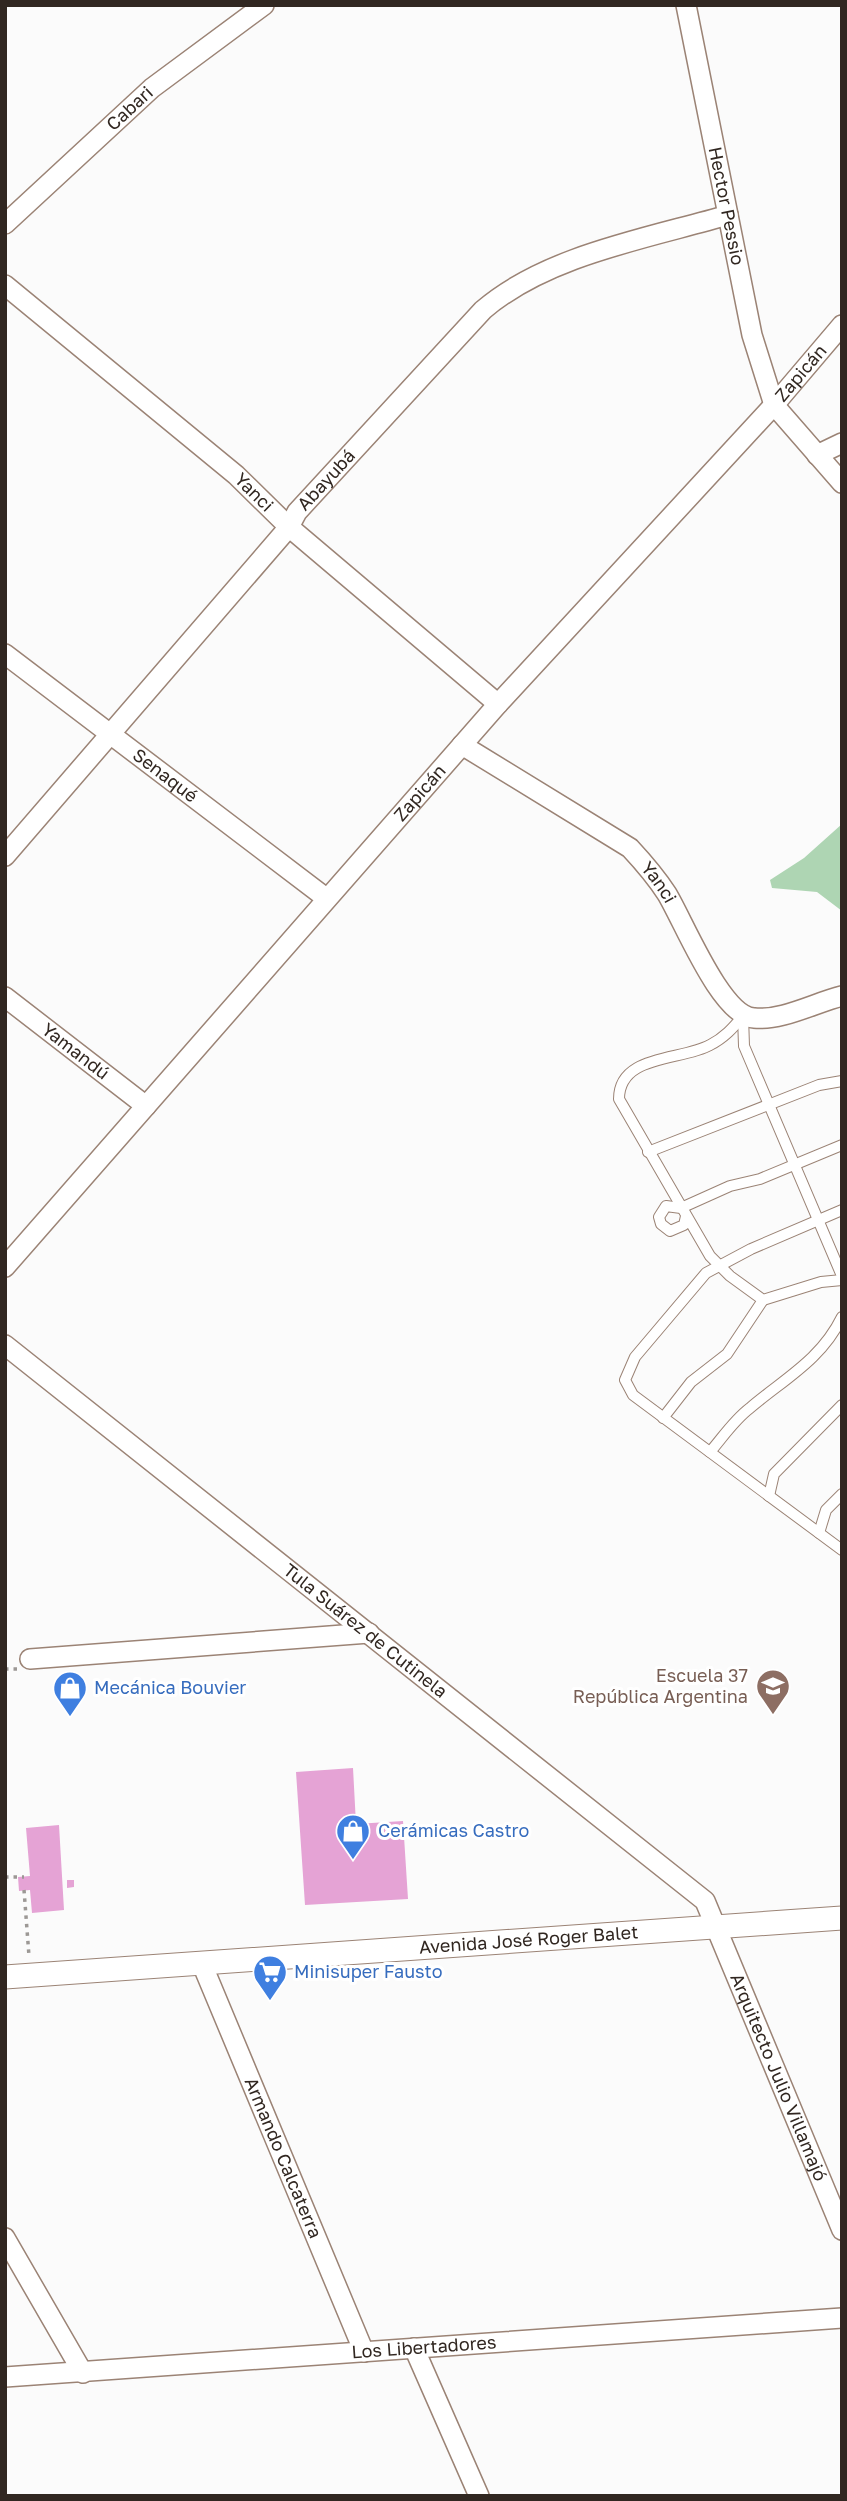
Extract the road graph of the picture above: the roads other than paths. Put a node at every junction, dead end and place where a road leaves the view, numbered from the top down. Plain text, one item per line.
1 (264, 5) edge
2 (686, 5) edge
3 (728, 215) junction
4 (5, 223) edge
5 (5, 285) edge
6 (842, 325) edge
7 (774, 405) junction
8 (842, 443) edge
9 (817, 455) junction
10 (842, 482) edge
11 (289, 527) junction
12 (5, 654) edge
13 (498, 704) junction
14 (110, 737) junction
15 (462, 745) junction
16 (5, 856) edge
17 (326, 898) junction
18 (842, 996) edge
19 (5, 997) edge
20 (743, 1016) junction
21 (842, 1081) edge
22 (768, 1105) junction
23 (146, 1106) junction
24 (842, 1145) edge
25 (648, 1152) junction
26 (793, 1165) junction
27 (842, 1210) edge
28 (683, 1212) junction
29 (816, 1220) junction
30 (720, 1266) junction
31 (5, 1268) edge
32 (842, 1278) edge
33 (763, 1300) junction
34 (842, 1317) edge
35 (5, 1345) edge
36 (842, 1405) edge
37 (663, 1418) junction
38 (710, 1452) junction
39 (842, 1493) edge
40 (769, 1496) junction
41 (819, 1533) junction
42 (842, 1550) edge
43 (369, 1633) junction
44 (30, 1659) dead end
45 (842, 1918) edge
46 (714, 1927) junction
47 (202, 1964) junction
48 (5, 1977) edge
49 (842, 2230) edge
50 (5, 2238) edge
51 (842, 2318) edge
52 (414, 2348) junction
53 (364, 2352) junction
54 (83, 2373) junction
55 (5, 2377) edge
56 (479, 2496) edge

1 - 4 street, Cabari
2 - 3 street, Hector Pessio
3 - 7 street, Hector Pessio
3 - 11 street, Abayubá
5 - 11 street, Yanci
6 - 7 street, Zapicán
7 - 9 street
7 - 13 street, Zapicán
8 - 9 street
9 - 10 street
11 - 13 street, Yanci
11 - 14 street, Abayubá
12 - 14 street, Senaqué
13 - 15 street, Zapicán
14 - 16 street, Abayubá
14 - 17 street, Senaqué
15 - 17 street, Zapicán
15 - 20 street, Yanci
17 - 23 street, Zapicán
18 - 20 street
19 - 23 street, Yamandú
20 - 22 lane
20 - 25 lane
21 - 22 lane
22 - 25 lane
22 - 26 lane
23 - 31 street, Zapicán
24 - 26 lane
25 - 28 lane
26 - 28 lane
26 - 29 lane
27 - 29 lane
28 - 30 lane
29 - 30 lane
29 - 32 lane
30 - 33 lane
30 - 37 lane
32 - 33 lane
33 - 37 lane
34 - 38 lane
35 - 43 street, Tula Suárez de Cutinela
36 - 40 lane
37 - 38 lane
38 - 40 lane
39 - 41 lane
40 - 41 lane
41 - 42 lane
43 - 44 street
43 - 46 street, Tula Suárez de Cutinela
45 - 46 street, Avenida José Roger Balet
46 - 47 street, Avenida José Roger Balet
46 - 49 street, Arquitecto Julio Villamajó
47 - 48 street, Avenida José Roger Balet
47 - 53 street, Armando Calcaterra
50 - 54 street
51 - 52 street, Los Libertadores
52 - 53 street, Los Libertadores
52 - 56 street
53 - 54 street, Los Libertadores
54 - 55 street, Los Libertadores

